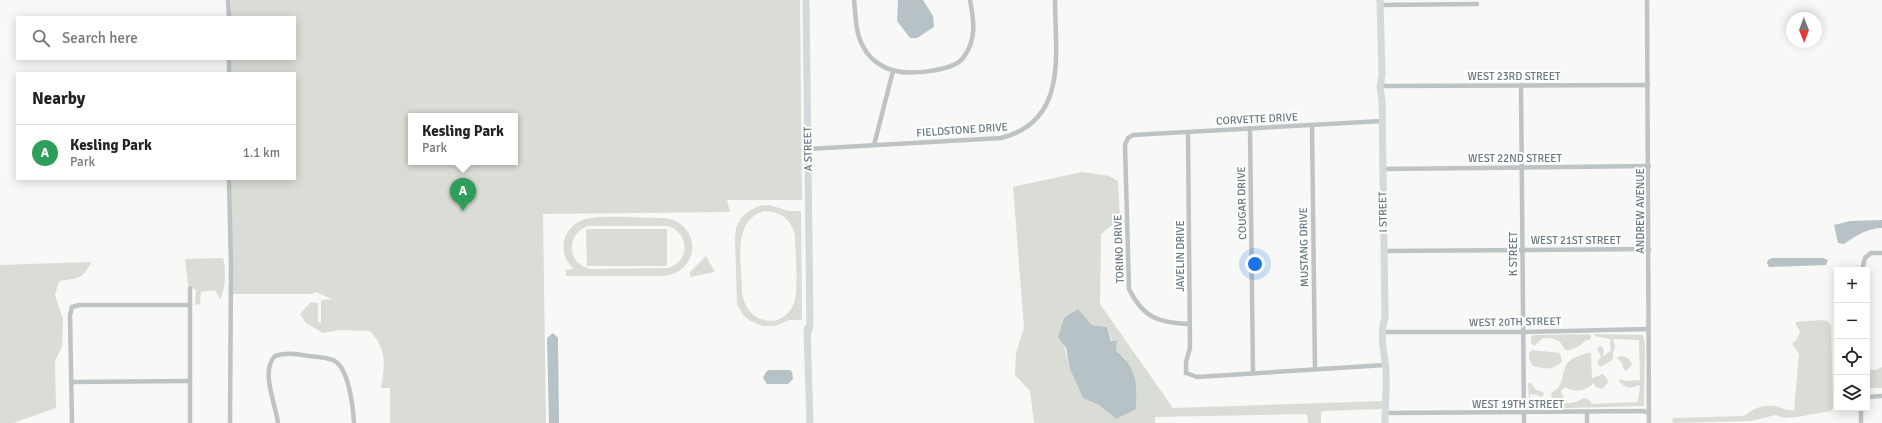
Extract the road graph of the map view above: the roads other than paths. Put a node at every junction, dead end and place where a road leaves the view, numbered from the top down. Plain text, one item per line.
1 (228, 0) edge
2 (806, 0) edge
3 (854, 0) edge
4 (970, 0) edge
5 (1055, 0) edge
6 (1647, 0) edge
7 (1380, 3) edge
8 (1478, 4) dead end
9 (229, 16) edge
10 (229, 60) edge
11 (893, 71) junction
12 (229, 72) edge
13 (1521, 85) junction
14 (1648, 85) junction
15 (1380, 86) junction
16 (1382, 121) junction
17 (1312, 125) junction
18 (1250, 128) junction
19 (1188, 132) junction
20 (1133, 135) joint
21 (874, 145) junction
22 (808, 149) junction
23 (1649, 166) junction
24 (1522, 167) junction
25 (1382, 169) junction
26 (229, 180) edge
27 (1649, 249) junction
28 (1522, 250) junction
29 (1384, 251) junction
30 (1882, 253) edge
31 (1863, 267) edge
32 (190, 288) dead end
33 (190, 305) junction
34 (1190, 324) junction
35 (1648, 329) junction
36 (1383, 332) junction
37 (1523, 332) junction
38 (1385, 365) junction
39 (1315, 369) junction
40 (1186, 373) junction
41 (1253, 373) junction
42 (1181, 377) dead end
43 (190, 381) junction
44 (72, 382) junction
45 (1870, 396) edge
46 (1882, 396) edge
47 (1861, 411) edge
48 (1587, 412) junction
49 (1385, 413) junction
50 (1524, 413) junction
51 (1650, 413) junction
52 (72, 423) edge
53 (190, 423) edge
54 (230, 423) edge
55 (278, 423) edge
56 (354, 423) edge
57 (810, 423) edge
58 (1386, 423) edge
59 (1524, 423) edge
60 (1587, 423) edge
61 (1650, 423) edge
62 (1861, 423) edge

1 - 9 street
2 - 22 street, A STREET
3 - 11 street
4 - 11 street
5 - 21 street, FIELDSTONE DRIVE
6 - 14 street, ANDREW AVENUE
7 - 8 street
7 - 15 street, I STREET
10 - 12 street
11 - 21 street
13 - 14 street, WEST 23RD STREET
13 - 15 street, WEST 23RD STREET
13 - 24 street, K STREET
14 - 23 street, ANDREW AVENUE
15 - 16 street, I STREET
16 - 17 street, CORVETTE DRIVE
16 - 25 street, I STREET
17 - 18 street, CORVETTE DRIVE
17 - 39 street, MUSTANG DRIVE
18 - 19 street, CORVETTE DRIVE
18 - 41 street, COUGAR DRIVE
19 - 20 street, CORVETTE DRIVE
19 - 34 street, JAVELIN DRIVE
20 - 34 street, TORINO DRIVE
21 - 22 street, FIELDSTONE DRIVE
22 - 57 street, A STREET
23 - 24 street, WEST 22ND STREET
23 - 27 street, ANDREW AVENUE
24 - 25 street, WEST 22ND STREET
24 - 28 street, K STREET
25 - 29 street, I STREET
26 - 54 street
27 - 28 street, WEST 21ST STREET
27 - 35 street, ANDREW AVENUE
28 - 29 street, WEST 21ST STREET
28 - 37 street, K STREET
29 - 36 street, I STREET
30 - 31 street
32 - 33 street
33 - 43 street
33 - 44 street
34 - 40 street, JAVELIN DRIVE
35 - 37 street, WEST 20TH STREET
35 - 51 street, ANDREW AVENUE
36 - 37 street, WEST 20TH STREET
36 - 38 street, I STREET
37 - 50 street, K STREET
38 - 39 street
38 - 49 street, I STREET
39 - 41 street
40 - 41 street
40 - 42 street
43 - 44 street
43 - 53 street
44 - 52 street
45 - 46 street
47 - 62 street
48 - 50 street, WEST 19TH STREET
48 - 51 street, WEST 19TH STREET
48 - 60 street
49 - 50 street, WEST 19TH STREET
49 - 58 street, I STREET
50 - 59 street, K STREET
51 - 61 street, ANDREW AVENUE
55 - 56 street

